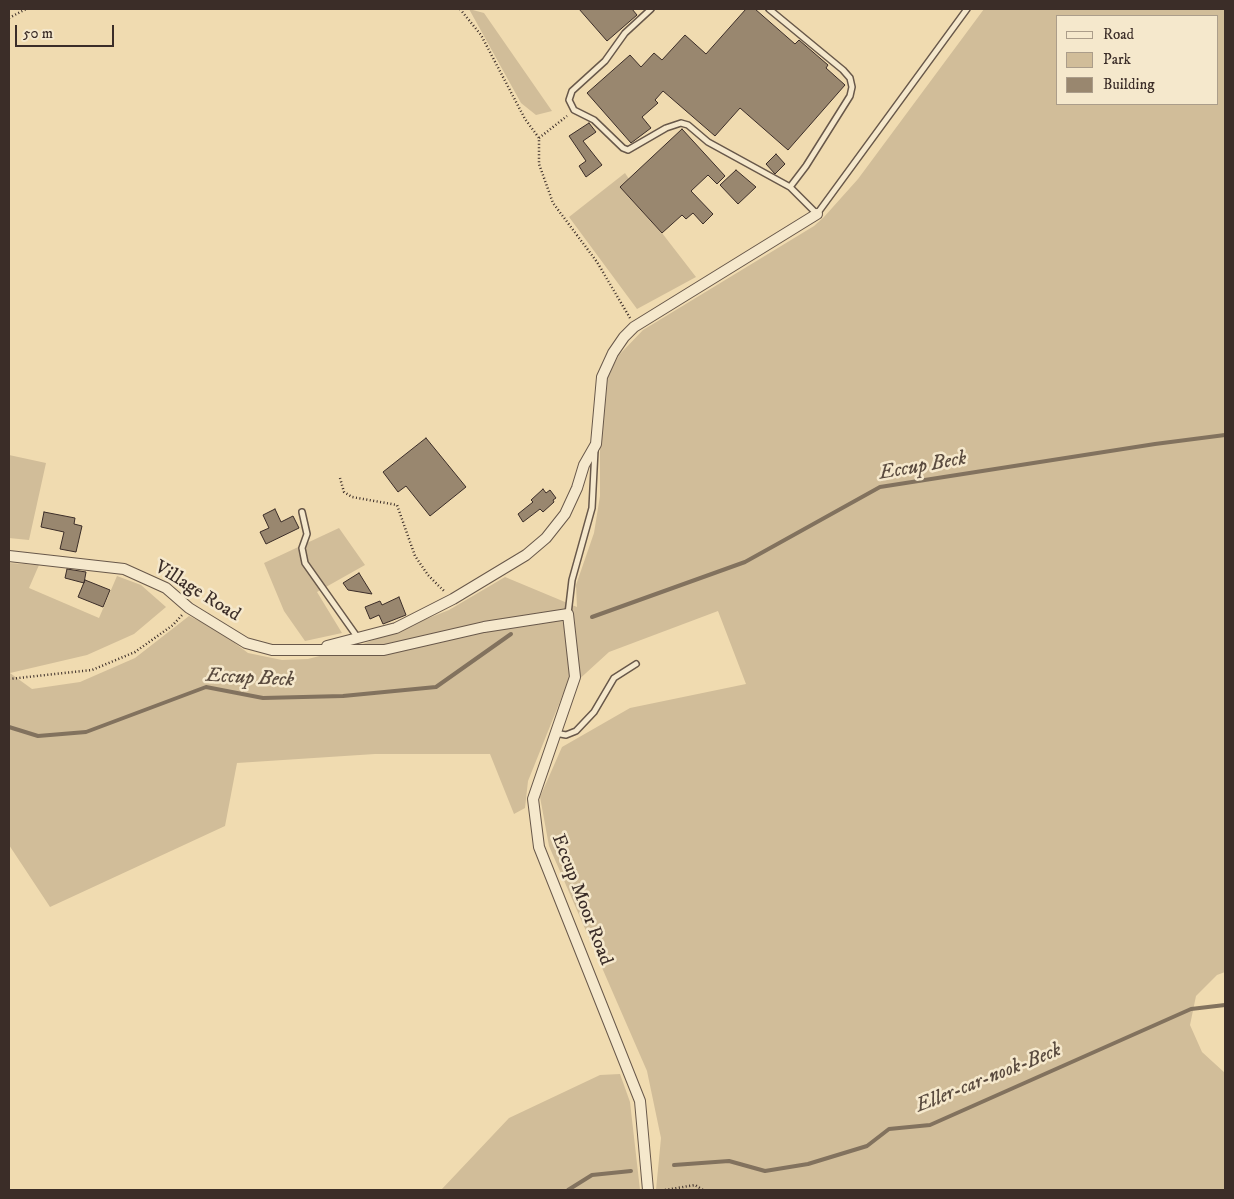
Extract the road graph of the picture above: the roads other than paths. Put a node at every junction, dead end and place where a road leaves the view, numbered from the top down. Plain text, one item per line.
1 (651, 9) edge
2 (769, 9) edge
3 (967, 9) edge
4 (790, 187) junction
5 (817, 214) junction
6 (596, 444) junction
7 (302, 512) dead end
8 (9, 556) edge
9 (568, 614) junction
10 (358, 639) junction
11 (307, 651) junction
12 (636, 664) dead end
13 (555, 734) junction
14 (648, 1190) edge

1 - 4 lane
2 - 4 lane
3 - 5 lane
4 - 5 lane
5 - 6 street
6 - 9 lane, Eccup Moor Road
6 - 10 street
7 - 10 lane
8 - 11 street, Village Road
9 - 11 street
9 - 13 street, Eccup Moor Road
10 - 11 street
12 - 13 lane
13 - 14 street, Eccup Moor Road

